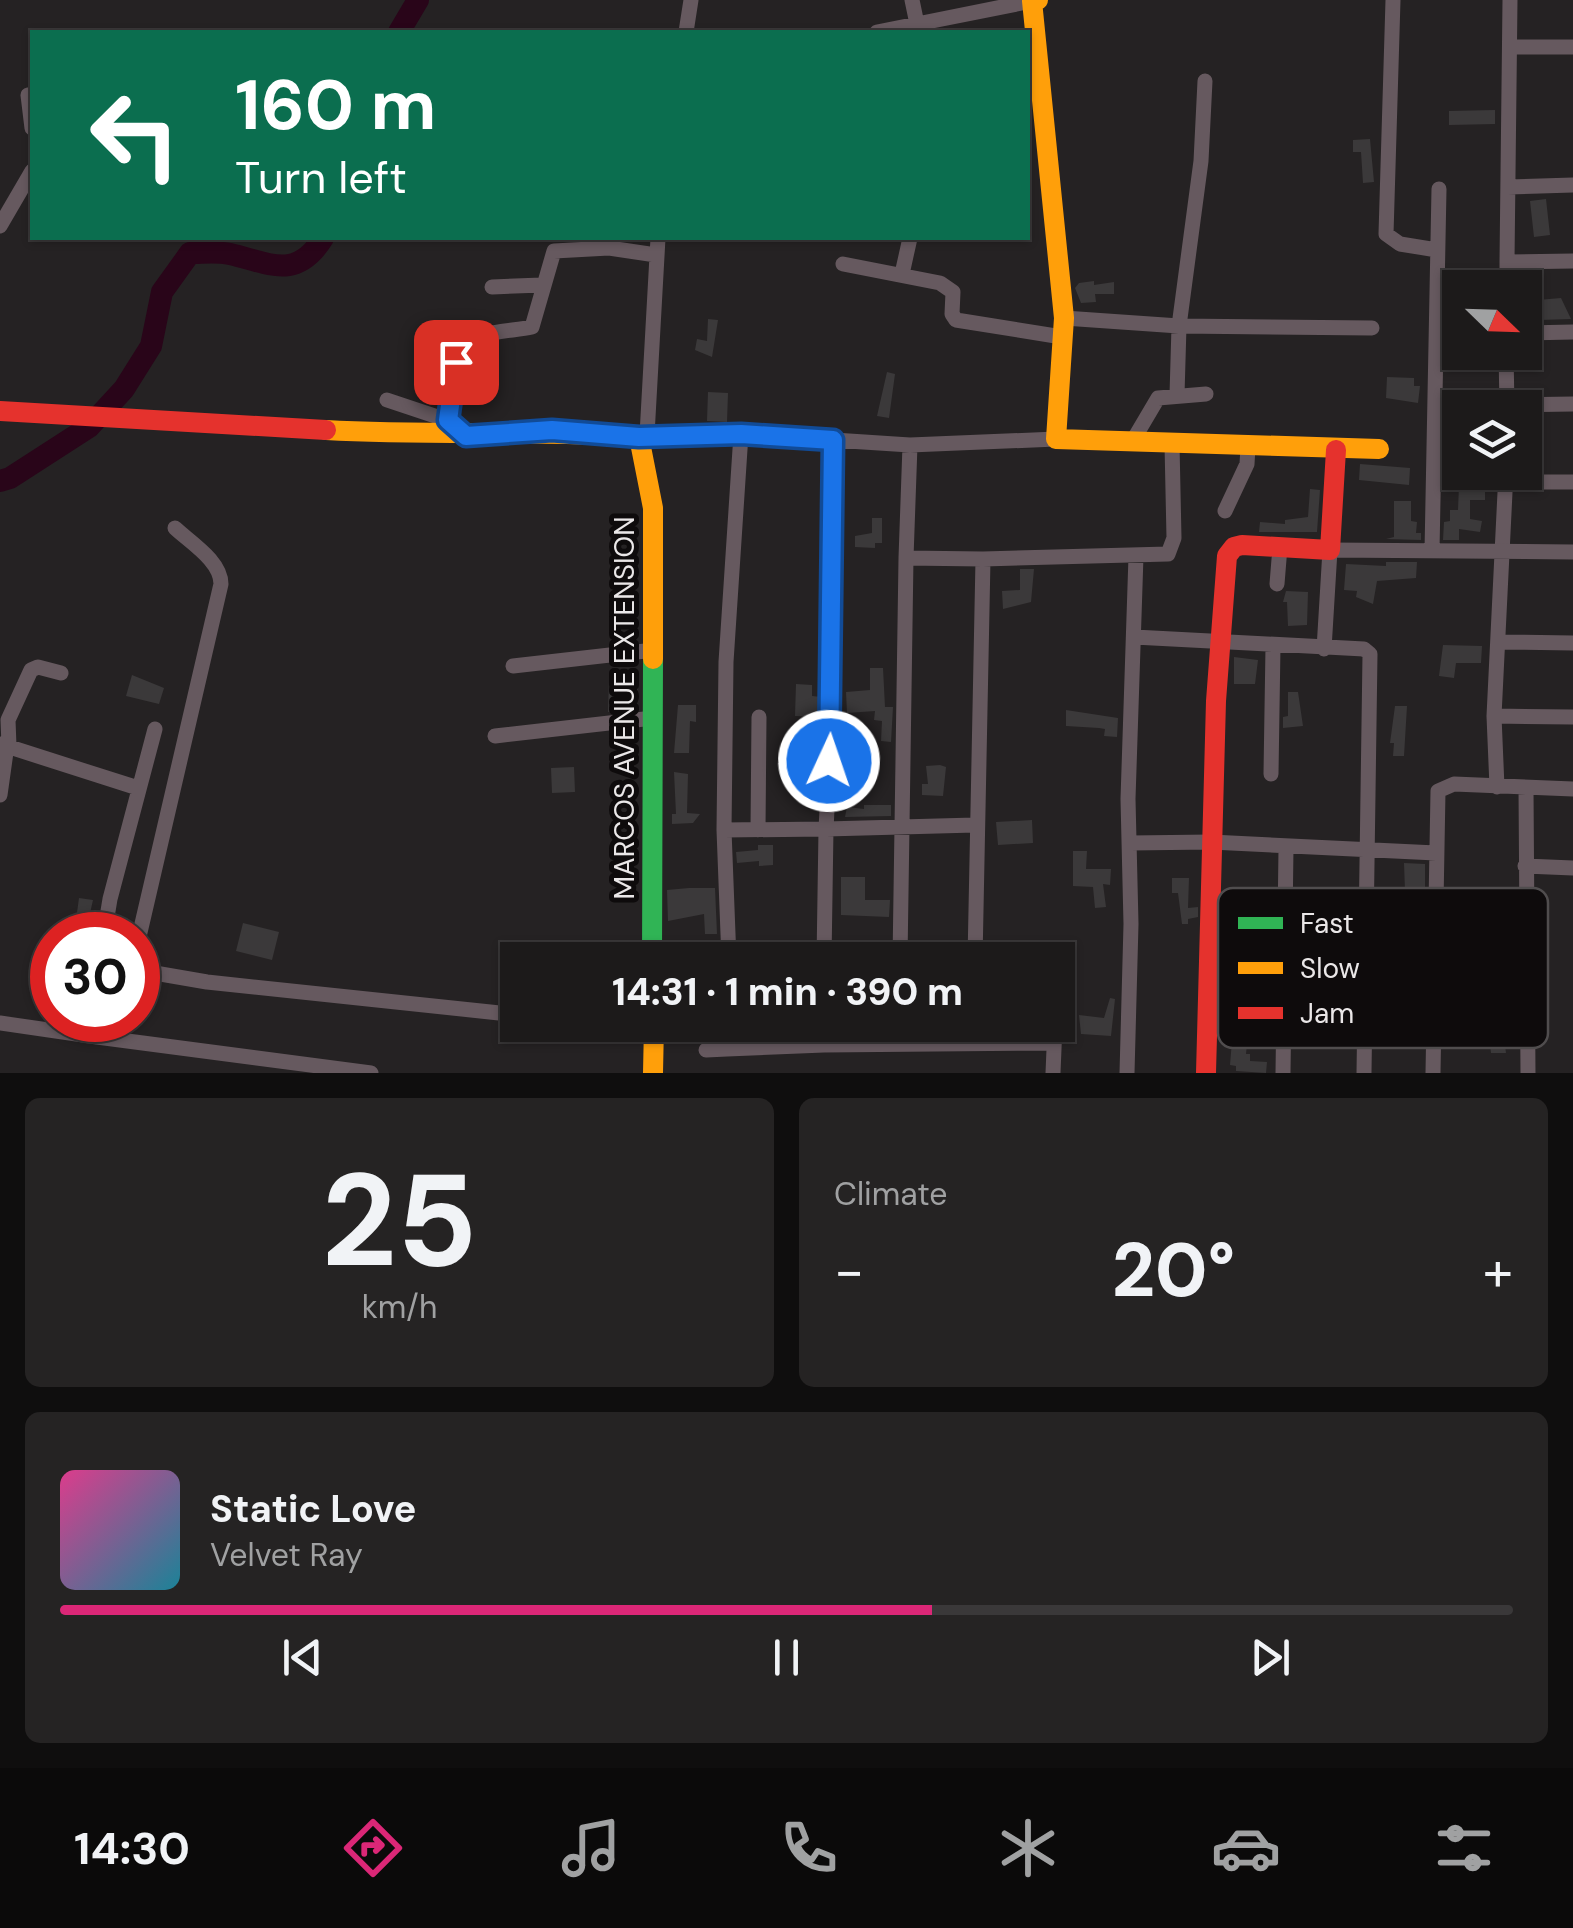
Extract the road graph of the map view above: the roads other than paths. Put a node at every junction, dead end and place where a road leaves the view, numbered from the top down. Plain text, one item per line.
1 (691, 0) edge
2 (912, 0) edge
3 (1393, 0) edge
4 (1510, 0) edge
5 (1035, 1) edge
6 (917, 24) junction
7 (686, 30) edge
8 (900, 30) edge
9 (1510, 47) junction
10 (1573, 47) edge
11 (1205, 81) dead end
12 (28, 95) dead end
13 (1035, 103) edge
14 (30, 112) edge
15 (30, 174) edge
16 (1508, 186) junction
17 (1573, 186) edge
18 (1439, 189) dead end
19 (0, 226) edge
20 (658, 240) edge
21 (910, 240) edge
22 (556, 244) edge
23 (1437, 250) junction
24 (656, 255) junction
25 (1507, 262) junction
26 (1573, 262) edge
27 (843, 264) dead end
28 (1507, 270) edge
29 (902, 274) junction
30 (542, 285) junction
31 (492, 287) dead end
32 (1179, 326) junction
33 (1063, 328) junction
34 (1372, 328) dead end
35 (1573, 332) edge
36 (1542, 333) edge
37 (1206, 394) dead end
38 (1177, 395) junction
39 (387, 400) dead end
40 (1573, 404) edge
41 (1542, 405) edge
42 (0, 411) edge
43 (448, 420) junction
44 (741, 434) junction
45 (466, 436) junction
46 (643, 436) junction
47 (833, 440) junction
48 (1056, 440) junction
49 (1132, 442) junction
50 (910, 444) junction
51 (1172, 444) junction
52 (1248, 447) junction
53 (1380, 449) dead end
54 (1336, 450) junction
55 (1542, 480) edge
56 (1573, 482) edge
57 (1505, 490) edge
58 (1226, 511) dead end
59 (175, 528) dead end
60 (1280, 547) junction
61 (1330, 550) junction
62 (1432, 551) junction
63 (1503, 552) junction
64 (1573, 552) edge
65 (1136, 556) junction
66 (906, 558) junction
67 (983, 559) junction
68 (1277, 584) dead end
69 (1134, 637) junction
70 (1218, 640) junction
71 (1498, 642) junction
72 (1573, 643) edge
73 (1273, 646) junction
74 (1324, 648) junction
75 (654, 650) junction
76 (513, 666) dead end
77 (61, 674) dead end
78 (1494, 716) junction
79 (759, 717) dead end
80 (653, 718) junction
81 (1573, 718) edge
82 (156, 729) dead end
83 (495, 736) dead end
84 (5, 745) edge
85 (1271, 774) dead end
86 (1497, 787) junction
87 (138, 788) junction
88 (1526, 789) junction
89 (1573, 789) edge
90 (0, 795) edge
91 (976, 825) junction
92 (902, 828) junction
93 (826, 829) junction
94 (724, 830) junction
95 (758, 830) junction
96 (1130, 842) junction
97 (1211, 842) junction
98 (1286, 848) junction
99 (1367, 852) junction
100 (1436, 854) junction
101 (1525, 866) junction
102 (1573, 868) edge
103 (1285, 888) edge
104 (1367, 888) edge
105 (1436, 888) edge
106 (1525, 888) edge
107 (109, 912) edge
108 (145, 912) edge
109 (652, 942) edge
110 (728, 942) edge
111 (824, 942) edge
112 (900, 942) edge
113 (975, 942) edge
114 (160, 974) edge
115 (500, 1013) edge
116 (0, 1023) edge
117 (30, 1027) edge
118 (135, 1042) edge
119 (654, 1042) edge
120 (727, 1042) edge
121 (824, 1042) edge
122 (909, 1042) edge
123 (1046, 1042) edge
124 (1054, 1043) joint
125 (896, 1044) joint
126 (824, 1045) junction
127 (1283, 1048) edge
128 (1364, 1048) edge
129 (1433, 1048) edge
130 (1528, 1048) edge
131 (727, 1049) junction
132 (706, 1050) dead end
133 (372, 1073) edge
134 (653, 1073) edge
135 (1053, 1073) edge
136 (1127, 1073) edge
137 (1206, 1073) edge
138 (1283, 1073) edge
139 (1364, 1073) edge
140 (1433, 1073) edge
141 (1528, 1073) edge

1 - 7 street
2 - 6 street
3 - 23 street
4 - 9 street
5 - 6 street
5 - 13 street
6 - 8 street
9 - 10 street
9 - 16 street
11 - 32 street
12 - 14 street
13 - 33 street
15 - 19 street
16 - 17 street
16 - 25 street
18 - 23 street
20 - 24 street
21 - 29 street
22 - 24 street
22 - 30 street
23 - 62 street
24 - 46 street
25 - 26 street
25 - 28 street
27 - 29 street
29 - 33 street
30 - 31 street
30 - 43 street
32 - 33 street
32 - 34 street
32 - 38 street
33 - 48 street
35 - 36 street
37 - 38 street
38 - 49 street
39 - 43 street
40 - 41 street
42 - 45 street
43 - 45 street
44 - 46 street
44 - 47 street
44 - 94 street
45 - 46 street
46 - 75 street, MARCOS AVENUE EXTENSION
47 - 50 street
47 - 93 street
48 - 49 street
48 - 50 street
49 - 51 street
50 - 66 street
51 - 52 street
51 - 65 street
52 - 54 street
52 - 58 street
53 - 54 street
54 - 61 street
55 - 56 street
57 - 63 street
59 - 108 street
60 - 61 street
60 - 68 street
60 - 70 street
61 - 62 street
61 - 74 street
62 - 63 street
63 - 64 street
63 - 71 street
65 - 67 street
65 - 69 street
66 - 67 street
66 - 92 street
67 - 91 street
69 - 70 street
69 - 96 street
70 - 73 street
70 - 97 street
71 - 72 street
71 - 78 street
73 - 74 street
73 - 85 street
74 - 99 street
75 - 76 street
75 - 80 street, MARCOS AVENUE EXTENSION
77 - 84 street
78 - 81 street
78 - 86 street
79 - 95 street
80 - 83 street
80 - 109 street, MARCOS AVENUE EXTENSION
82 - 87 street
84 - 87 street
84 - 90 street
86 - 88 street
86 - 100 street
87 - 107 street
88 - 89 street
88 - 101 street
91 - 92 street
91 - 113 street
92 - 93 street
92 - 112 street
93 - 95 street
93 - 111 street
94 - 95 street
94 - 110 street
96 - 97 street
96 - 136 street
97 - 98 street
97 - 137 street
98 - 99 street
98 - 103 street
99 - 100 street
99 - 104 street
100 - 105 street
101 - 102 street
101 - 106 street
114 - 115 street
116 - 117 street
118 - 133 street
119 - 134 street
120 - 131 street
121 - 126 street
122 - 125 street
123 - 124 street
124 - 135 street
125 - 126 street
126 - 131 street
127 - 138 street
128 - 139 street
129 - 140 street
130 - 141 street
131 - 132 street

